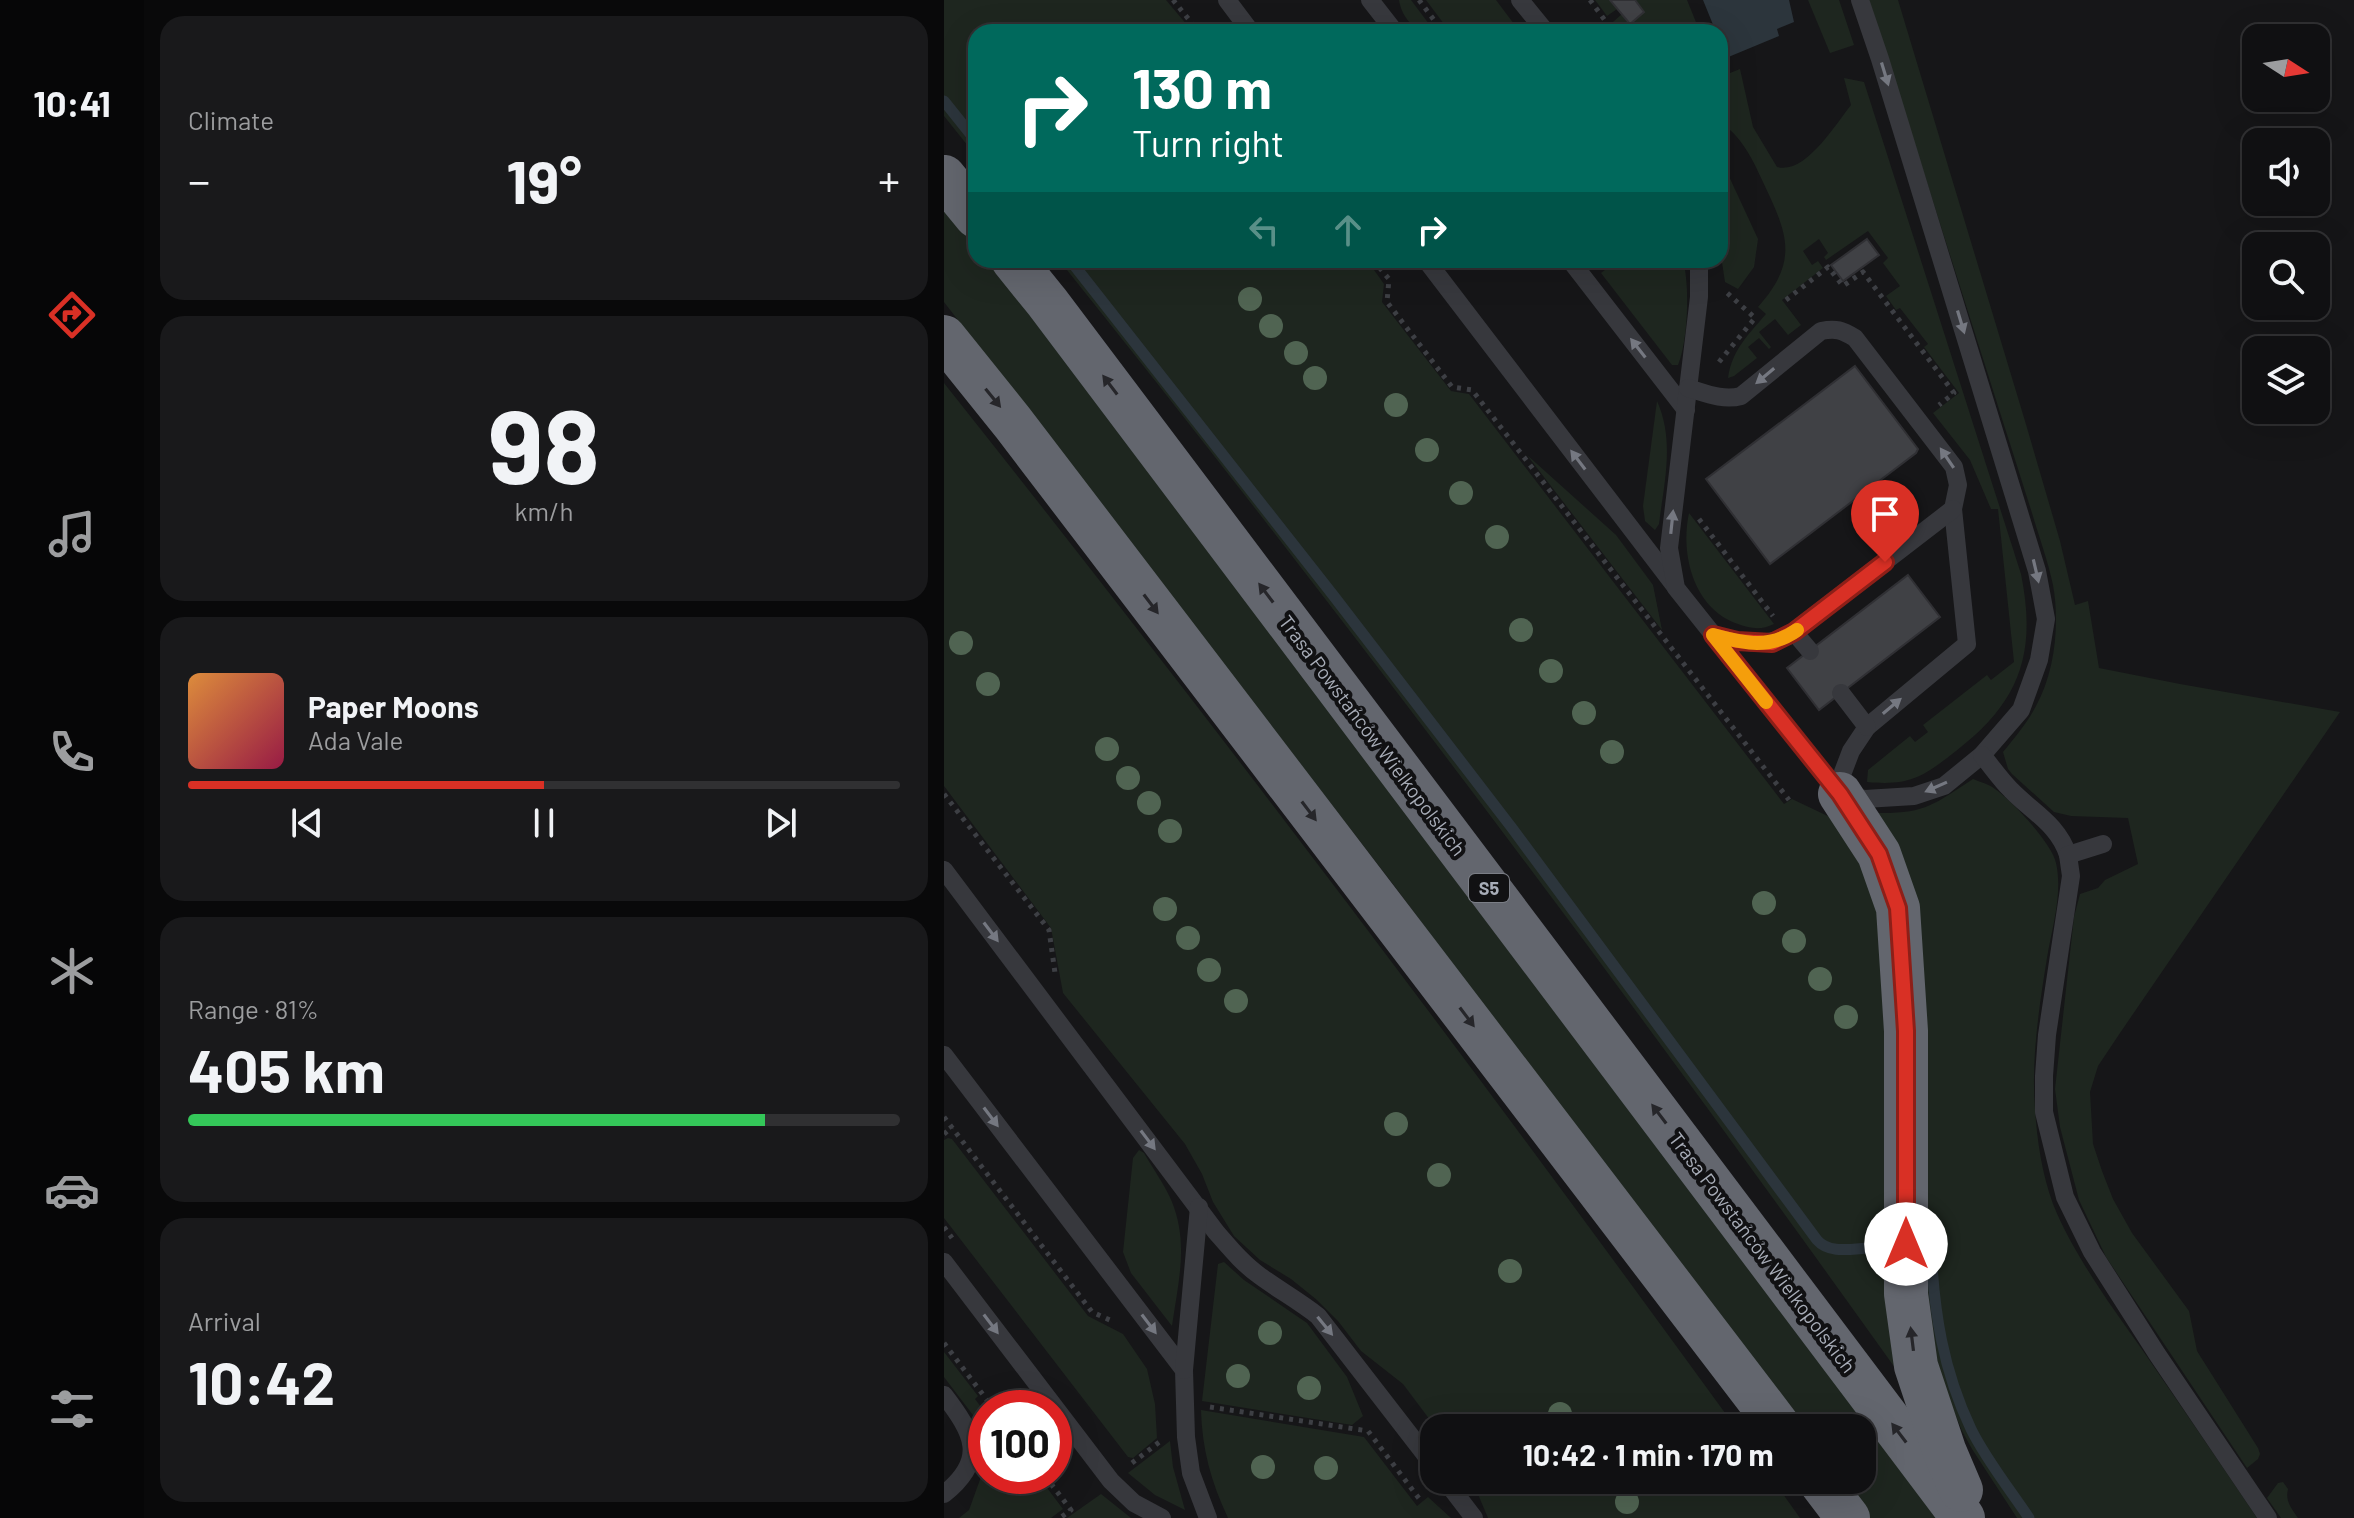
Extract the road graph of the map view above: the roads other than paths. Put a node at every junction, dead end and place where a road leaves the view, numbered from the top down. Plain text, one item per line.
1 (1227, 0) edge
2 (1370, 0) edge
3 (1520, 0) edge
4 (1860, 0) edge
5 (1245, 24) edge
6 (1389, 24) edge
7 (1540, 24) edge
8 (944, 177) edge
9 (968, 206) edge
10 (1019, 268) edge
11 (1432, 268) edge
12 (1576, 268) edge
13 (1699, 268) edge
14 (944, 337) edge
15 (1688, 388) junction
16 (1686, 410) junction
17 (1953, 509) junction
18 (1676, 588) junction
19 (1791, 634) junction
20 (1713, 635) junction
21 (1810, 651) dead end
22 (1841, 693) dead end
23 (1867, 727) junction
24 (1982, 755) junction
25 (1840, 794) junction
26 (2103, 844) dead end
27 (2068, 855) junction
28 (944, 870) edge
29 (944, 1055) edge
30 (1199, 1207) junction
31 (946, 1268) edge
32 (1184, 1370) junction
33 (944, 1395) edge
34 (1769, 1414) edge
35 (1420, 1448) edge
36 (944, 1494) edge
37 (1456, 1494) edge
38 (1830, 1494) edge
39 (1162, 1518) edge
40 (1208, 1518) edge
41 (1474, 1518) edge
42 (1848, 1518) edge
43 (1963, 1518) edge
44 (1973, 1518) edge
45 (2268, 1518) edge

1 - 5 lane
2 - 6 lane
3 - 7 lane
4 -> 24 lane
8 - 9 highway
43 -> 10 highway, Trasa Powstańców Wielkopolskich / S5
18 -> 11 lane
16 -> 12 lane
13 - 15 lane
14 -> 34 highway
15 - 16 lane
17 -> 15 lane
18 -> 16 lane
17 - 19 lane
23 -> 17 lane
18 - 20 lane
19 - 20 lane
19 - 21 lane
20 - 25 lane
22 - 23 lane
23 - 25 lane
24 -> 25 lane
24 - 27 lane
44 -> 25 highway
26 - 27 lane
27 - 45 lane
28 -> 30 lane
29 -> 32 lane
30 - 32 lane
30 -> 35 lane
31 -> 39 lane
32 - 40 lane
33 - 36 lane
37 - 41 lane
38 - 42 highway

